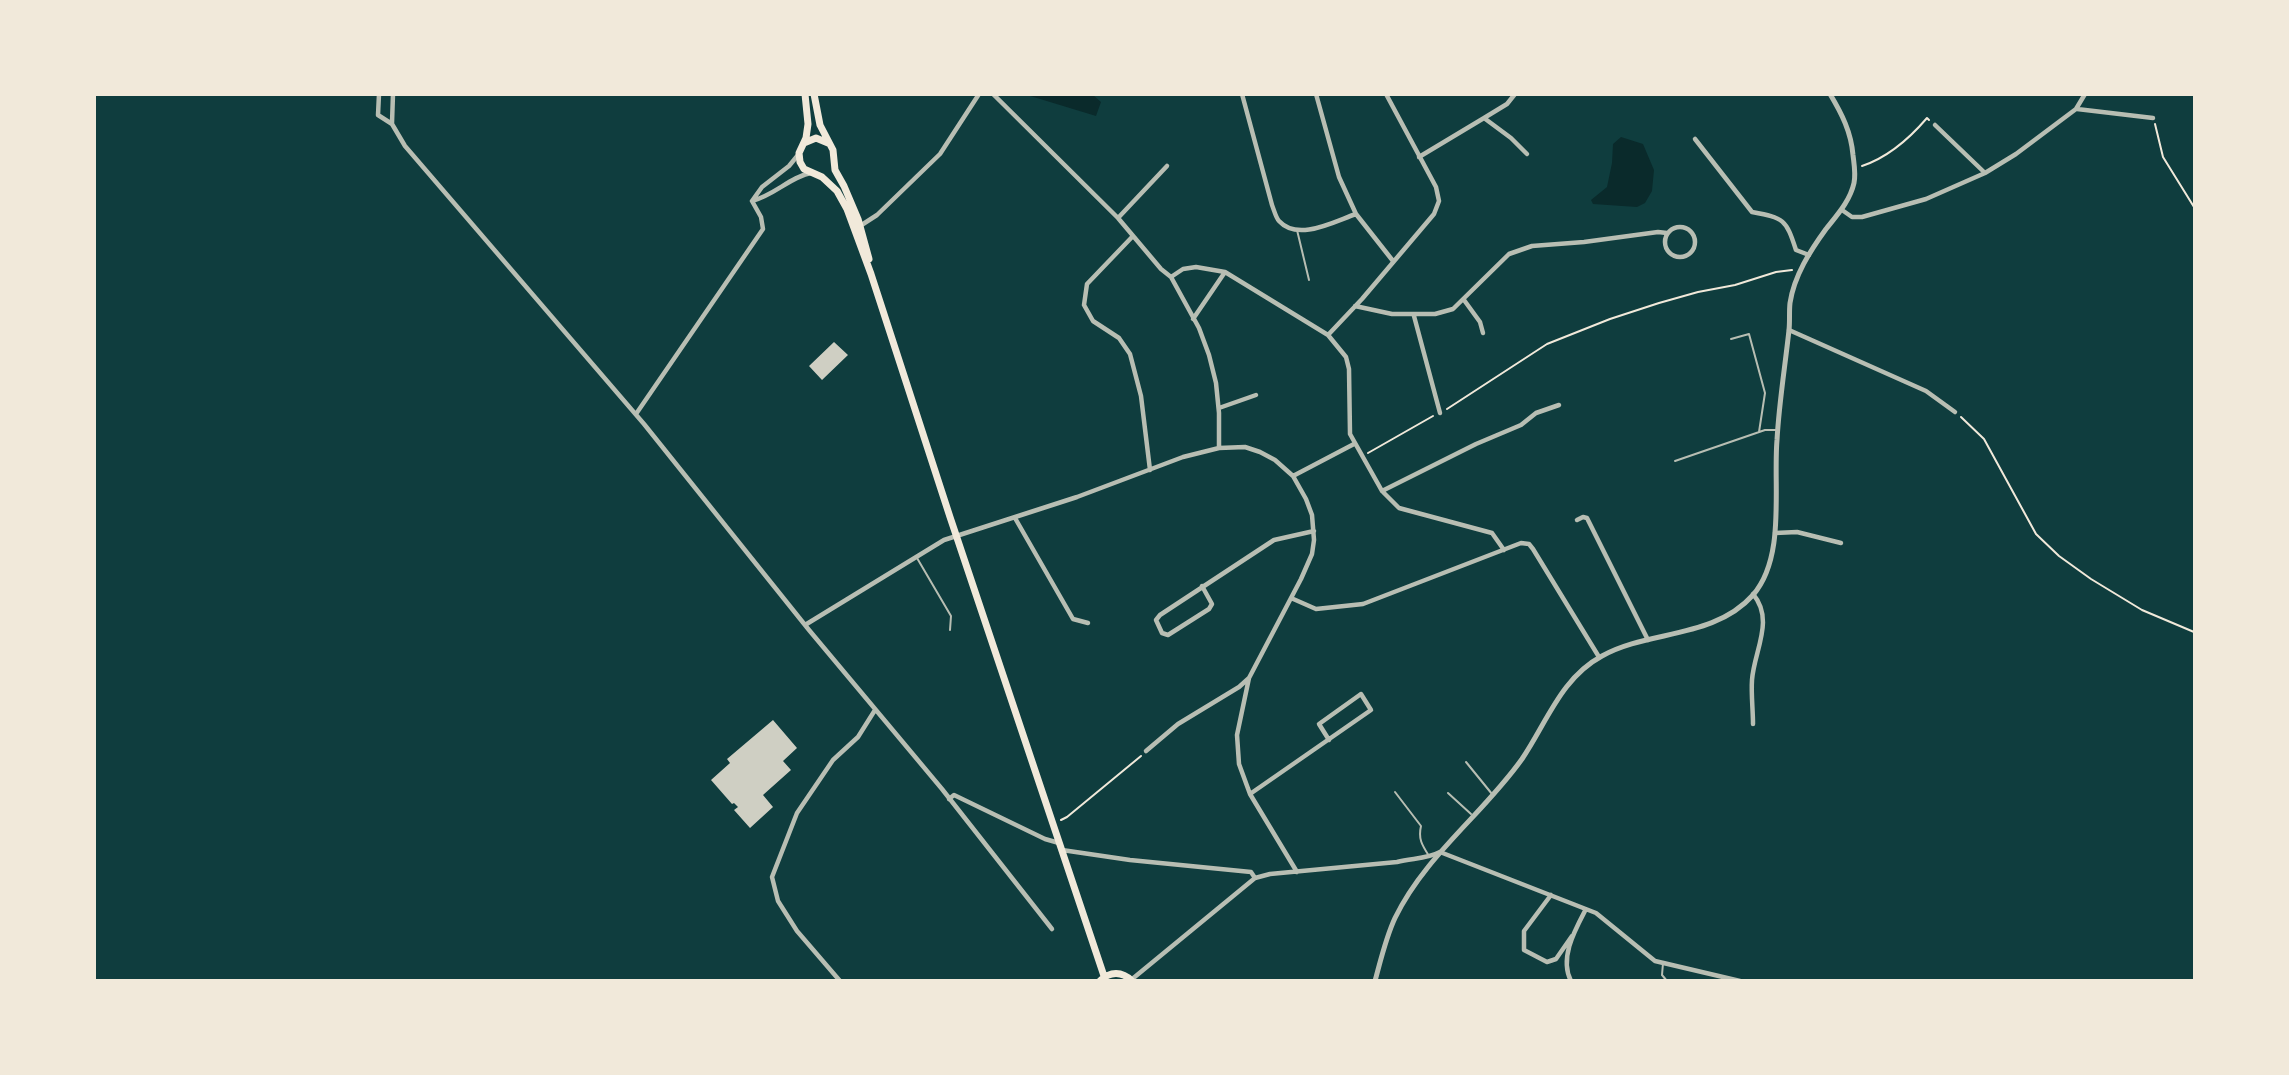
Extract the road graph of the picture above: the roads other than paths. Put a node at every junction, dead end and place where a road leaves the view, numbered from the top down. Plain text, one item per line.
1 (379, 94) edge
2 (393, 94) edge
3 (805, 94) edge
4 (814, 94) edge
5 (979, 94) edge
6 (993, 94) edge
7 (1242, 94) edge
8 (1316, 94) edge
9 (1386, 94) edge
10 (1515, 94) edge
11 (1830, 94) edge
12 (2085, 94) edge
13 (2076, 109) junction
14 (1484, 118) junction
15 (2153, 118) road end
16 (391, 124) junction
17 (1935, 125) road end
18 (1695, 139) dead end
19 (804, 144) junction
20 (831, 145) junction
21 (1527, 154) dead end
22 (799, 155) junction
23 (1419, 156) junction
24 (834, 159) junction
25 (1167, 166) dead end
26 (814, 173) junction
27 (1985, 173) junction
28 (752, 201) junction
29 (1842, 210) junction
30 (1356, 214) junction
31 (1118, 218) junction
32 (860, 226) junction
33 (1297, 230) junction
34 (1668, 233) junction
35 (1133, 236) junction
36 (1809, 255) junction
37 (1392, 261) junction
38 (1225, 272) junction
39 (871, 274) junction
40 (1171, 277) junction
41 (1309, 280) dead end
42 (1464, 300) junction
43 (1355, 306) junction
44 (1414, 316) junction
45 (1193, 319) junction
46 (1789, 330) junction
47 (1483, 333) dead end
48 (1328, 335) junction
49 (1731, 339) dead end
50 (1256, 395) dead end
51 (1559, 405) dead end
52 (1219, 408) junction
53 (1955, 412) road end
54 (1440, 413) road end
55 (636, 414) junction
56 (1777, 430) junction
57 (1759, 432) junction
58 (1354, 444) junction
59 (1219, 448) junction
60 (1675, 461) dead end
61 (1150, 470) junction
62 (1293, 476) junction
63 (1382, 491) junction
64 (1015, 517) junction
65 (1577, 520) dead end
66 (1314, 531) junction
67 (1774, 533) junction
68 (957, 536) junction
69 (1841, 543) dead end
70 (1504, 550) junction
71 (916, 557) junction
72 (1202, 586) junction
73 (1753, 594) junction
74 (1292, 598) junction
75 (1088, 623) dead end
76 (805, 625) junction
77 (950, 630) dead end
78 (1647, 640) junction
79 (1599, 657) junction
80 (1249, 678) junction
81 (875, 710) junction
82 (1753, 724) dead end
83 (1329, 740) junction
84 (1146, 751) road end
85 (1466, 762) dead end
86 (1395, 792) dead end
87 (1448, 793) dead end
88 (1250, 794) junction
89 (1494, 795) junction
90 (949, 799) junction
91 (1474, 817) junction
92 (1061, 847) junction
93 (1440, 852) junction
94 (1429, 857) junction
95 (1297, 872) junction
96 (1255, 878) junction
97 (1550, 895) junction
98 (1586, 909) junction
99 (1052, 929) dead end
100 (1572, 936) junction
101 (1663, 963) junction
102 (1102, 978) edge
103 (1131, 980) edge
104 (840, 981) edge
105 (1375, 981) edge
106 (1571, 981) edge
107 (1667, 981) edge
108 (1741, 981) edge

1 - 16 street
2 - 16 street
3 - 19 main road
4 - 20 main road
5 - 32 street
6 - 31 street
7 - 33 street
8 - 30 street
9 - 23 street
10 - 14 street
11 - 29 street
12 - 13 street
13 - 15 street
13 - 27 street
14 - 21 street
14 - 23 street
16 - 55 street
17 - 27 street
18 - 36 street
19 - 20 main road
19 - 22 main road
20 - 24 main road
22 - 26 main road
22 - 28 street
23 - 37 street
24 - 26 main road
24 - 32 main road
25 - 31 street
26 - 28 street
26 - 39 main road
27 - 29 street
28 - 55 street
29 - 36 street
30 - 33 street
30 - 37 street
31 - 35 street
32 - 39 main road
33 - 41 lane
34 - 34 street
34 - 42 street
35 - 40 street
35 - 61 street
36 - 46 street
37 - 43 street
38 - 40 street
38 - 45 street
38 - 48 street
39 - 68 main road
40 - 45 street
42 - 44 street
42 - 47 street
43 - 44 street
43 - 48 street
44 - 54 street
45 - 52 street
46 - 53 street
46 - 56 street
48 - 58 street
49 - 57 lane
50 - 52 street
51 - 63 street
52 - 59 street
55 - 76 street
56 - 57 lane
56 - 67 street
57 - 60 lane
58 - 62 street
58 - 63 street
59 - 61 street
59 - 62 street
61 - 64 street
62 - 66 street
63 - 70 street
64 - 68 street
64 - 75 street
65 - 78 street
66 - 72 street
66 - 74 street
67 - 69 street
67 - 73 street
68 - 71 street
68 - 92 main road
70 - 74 street
70 - 79 street
71 - 76 street
71 - 77 lane
72 - 72 street
73 - 78 street
73 - 82 street
74 - 80 street
76 - 81 street
78 - 79 street
79 - 89 street
80 - 84 street
80 - 88 street
81 - 90 street
81 - 104 street
83 - 83 street
83 - 88 street
85 - 89 lane
86 - 94 lane
87 - 91 lane
88 - 95 street
89 - 91 street
90 - 92 street
90 - 99 street
91 - 93 street
92 - 96 street
92 - 102 main road
93 - 94 street
93 - 97 street
93 - 105 street
94 - 95 street
95 - 96 street
96 - 103 street
97 - 98 street
97 - 100 street
98 - 100 street
98 - 101 street
100 - 106 street
101 - 107 lane
101 - 108 street
102 - 103 main road

